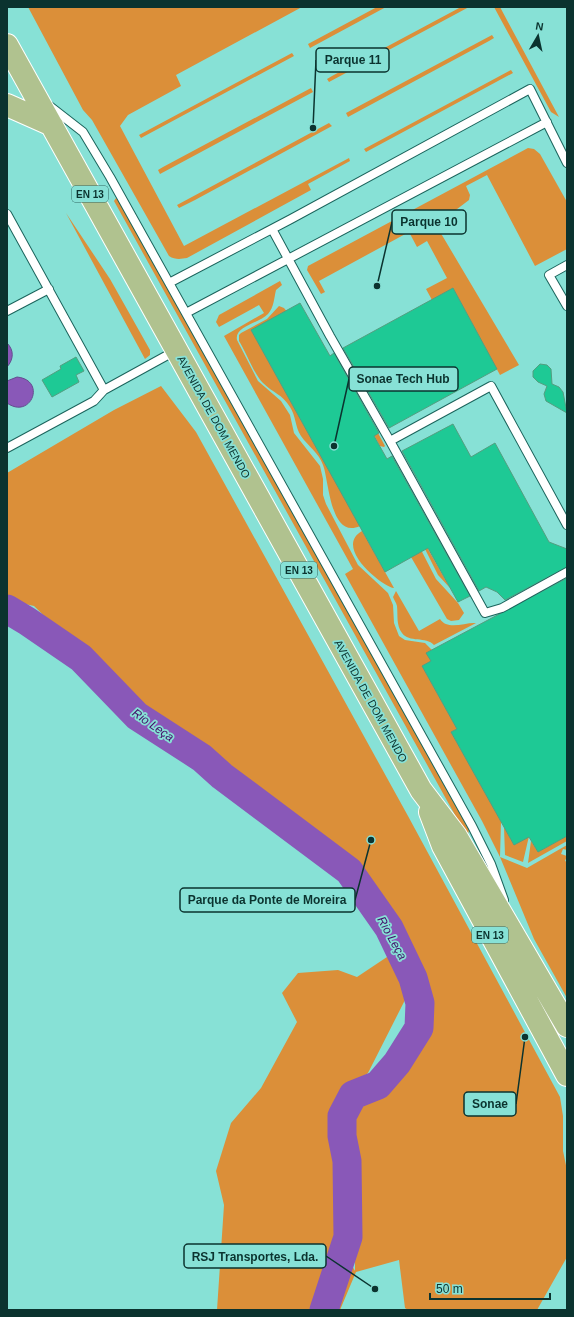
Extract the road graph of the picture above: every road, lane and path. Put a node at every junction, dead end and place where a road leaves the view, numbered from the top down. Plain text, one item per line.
1 (7, 45) edge
2 (34, 93) junction
3 (7, 105) edge
4 (547, 122) junction
5 (52, 125) junction
6 (567, 163) edge
7 (7, 214) edge
8 (272, 229) junction
9 (288, 259) junction
10 (567, 265) edge
11 (169, 283) junction
12 (48, 289) junction
13 (567, 306) edge
14 (7, 311) edge
15 (186, 314) junction
16 (177, 350) junction
17 (104, 390) junction
18 (390, 441) junction
19 (7, 448) edge
20 (567, 525) edge
21 (567, 572) edge
22 (421, 790) junction
23 (509, 927) junction
24 (567, 1026) edge
25 (567, 1075) edge

1 - 2 main road, AVENIDA DE DOM MENDO / EN 13
2 - 5 main road, AVENIDA DE DOM MENDO / EN 13
2 - 11 lane
3 - 5 main road
4 - 6 lane
4 - 8 lane
4 - 9 lane
5 - 16 main road, AVENIDA DE DOM MENDO / EN 13
7 - 12 lane
8 - 9 lane
8 - 11 lane
9 - 15 lane
9 - 18 lane
10 - 13 lane
11 - 15 lane
12 - 14 lane
12 - 17 lane
15 - 23 lane
16 - 17 lane
16 - 22 main road, AVENIDA DE DOM MENDO / EN 13
17 - 19 lane
18 - 20 lane
18 - 21 lane
22 - 23 main road, AVENIDA DE DOM MENDO / EN 13
22 - 25 main road, AVENIDA DE DOM MENDO / EN 13
23 - 24 main road, AVENIDA DE DOM MENDO / EN 13

